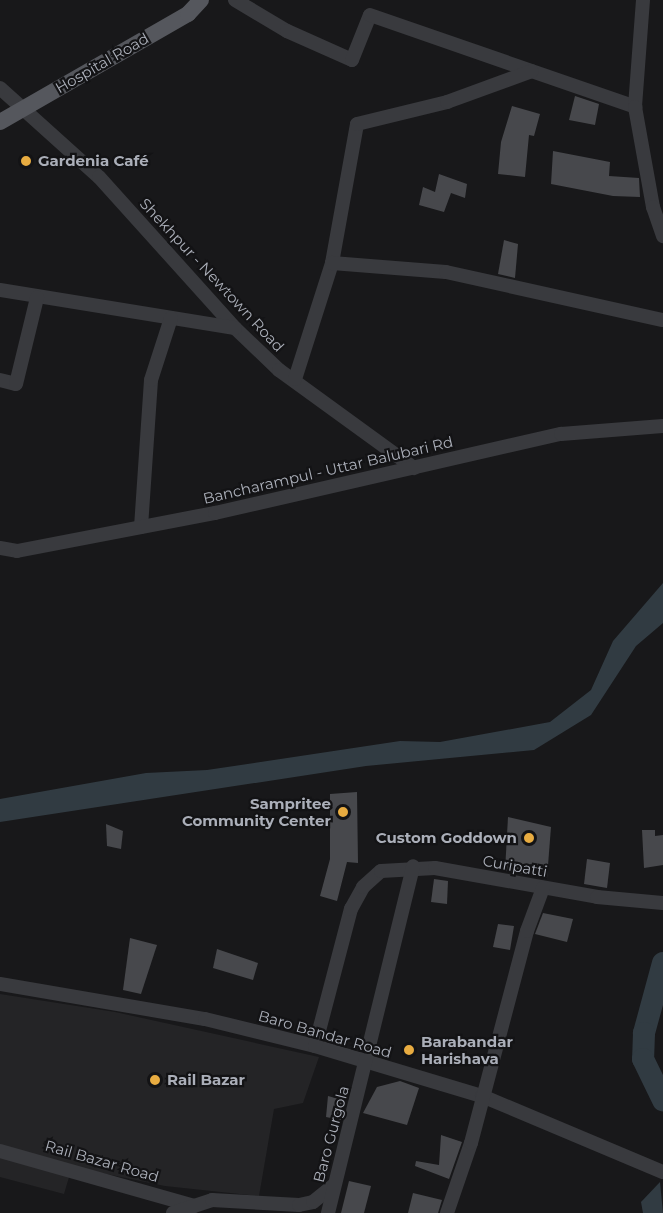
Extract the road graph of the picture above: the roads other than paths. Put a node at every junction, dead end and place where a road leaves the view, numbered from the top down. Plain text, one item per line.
1 (201, 0) edge
2 (235, 0) edge
3 (643, 0) edge
4 (532, 71) junction
5 (0, 88) edge
6 (635, 107) junction
7 (22, 109) junction
8 (0, 122) edge
9 (658, 207) edge
10 (663, 236) edge
11 (332, 263) junction
12 (0, 290) edge
13 (37, 298) junction
14 (171, 318) junction
15 (663, 320) edge
16 (235, 328) junction
17 (295, 379) junction
18 (0, 380) edge
19 (663, 426) edge
20 (414, 468) junction
21 (141, 527) junction
22 (0, 548) edge
23 (413, 866) junction
24 (543, 888) junction
25 (659, 903) edge
26 (0, 984) edge
27 (315, 1046) junction
28 (367, 1063) junction
29 (482, 1096) junction
30 (0, 1150) edge
31 (663, 1172) edge
32 (334, 1185) junction
33 (194, 1206) junction
34 (173, 1213) edge
35 (328, 1213) edge
36 (447, 1213) edge

1 - 7 main road, Hospital Road
2 - 4 street
3 - 6 street
4 - 6 street
4 - 11 street
5 - 7 street, Shekhpur - Newtown Road
6 - 9 street
7 - 8 main road, Hospital Road
7 - 16 street, Shekhpur - Newtown Road
9 - 10 street
11 - 15 street
11 - 17 street
12 - 13 street
13 - 14 street
13 - 18 street
14 - 16 street
14 - 21 street
16 - 17 street, Shekhpur - Newtown Road
17 - 20 street, Shekhpur - Newtown Road
19 - 20 street, Bancharampul - Uttar Balubari Rd
20 - 21 street, Bancharampul - Uttar Balubari Rd
21 - 22 street, Bancharampul - Uttar Balubari Rd
23 - 24 street, Curipatti
23 - 27 street, Curipatti
23 - 28 street, Baro Gurgola
24 - 25 street, Curipatti
24 - 29 street
26 - 27 street, Baro Bandar Road
27 - 28 street, Baro Bandar Road
28 - 29 street, Baro Bandar Road
28 - 32 street, Baro Gurgola
29 - 31 street, Baro Bandar Road
29 - 36 street
30 - 33 street, Rail Bazar Road
32 - 33 street
32 - 35 street, Baro Gurgola
33 - 34 street

